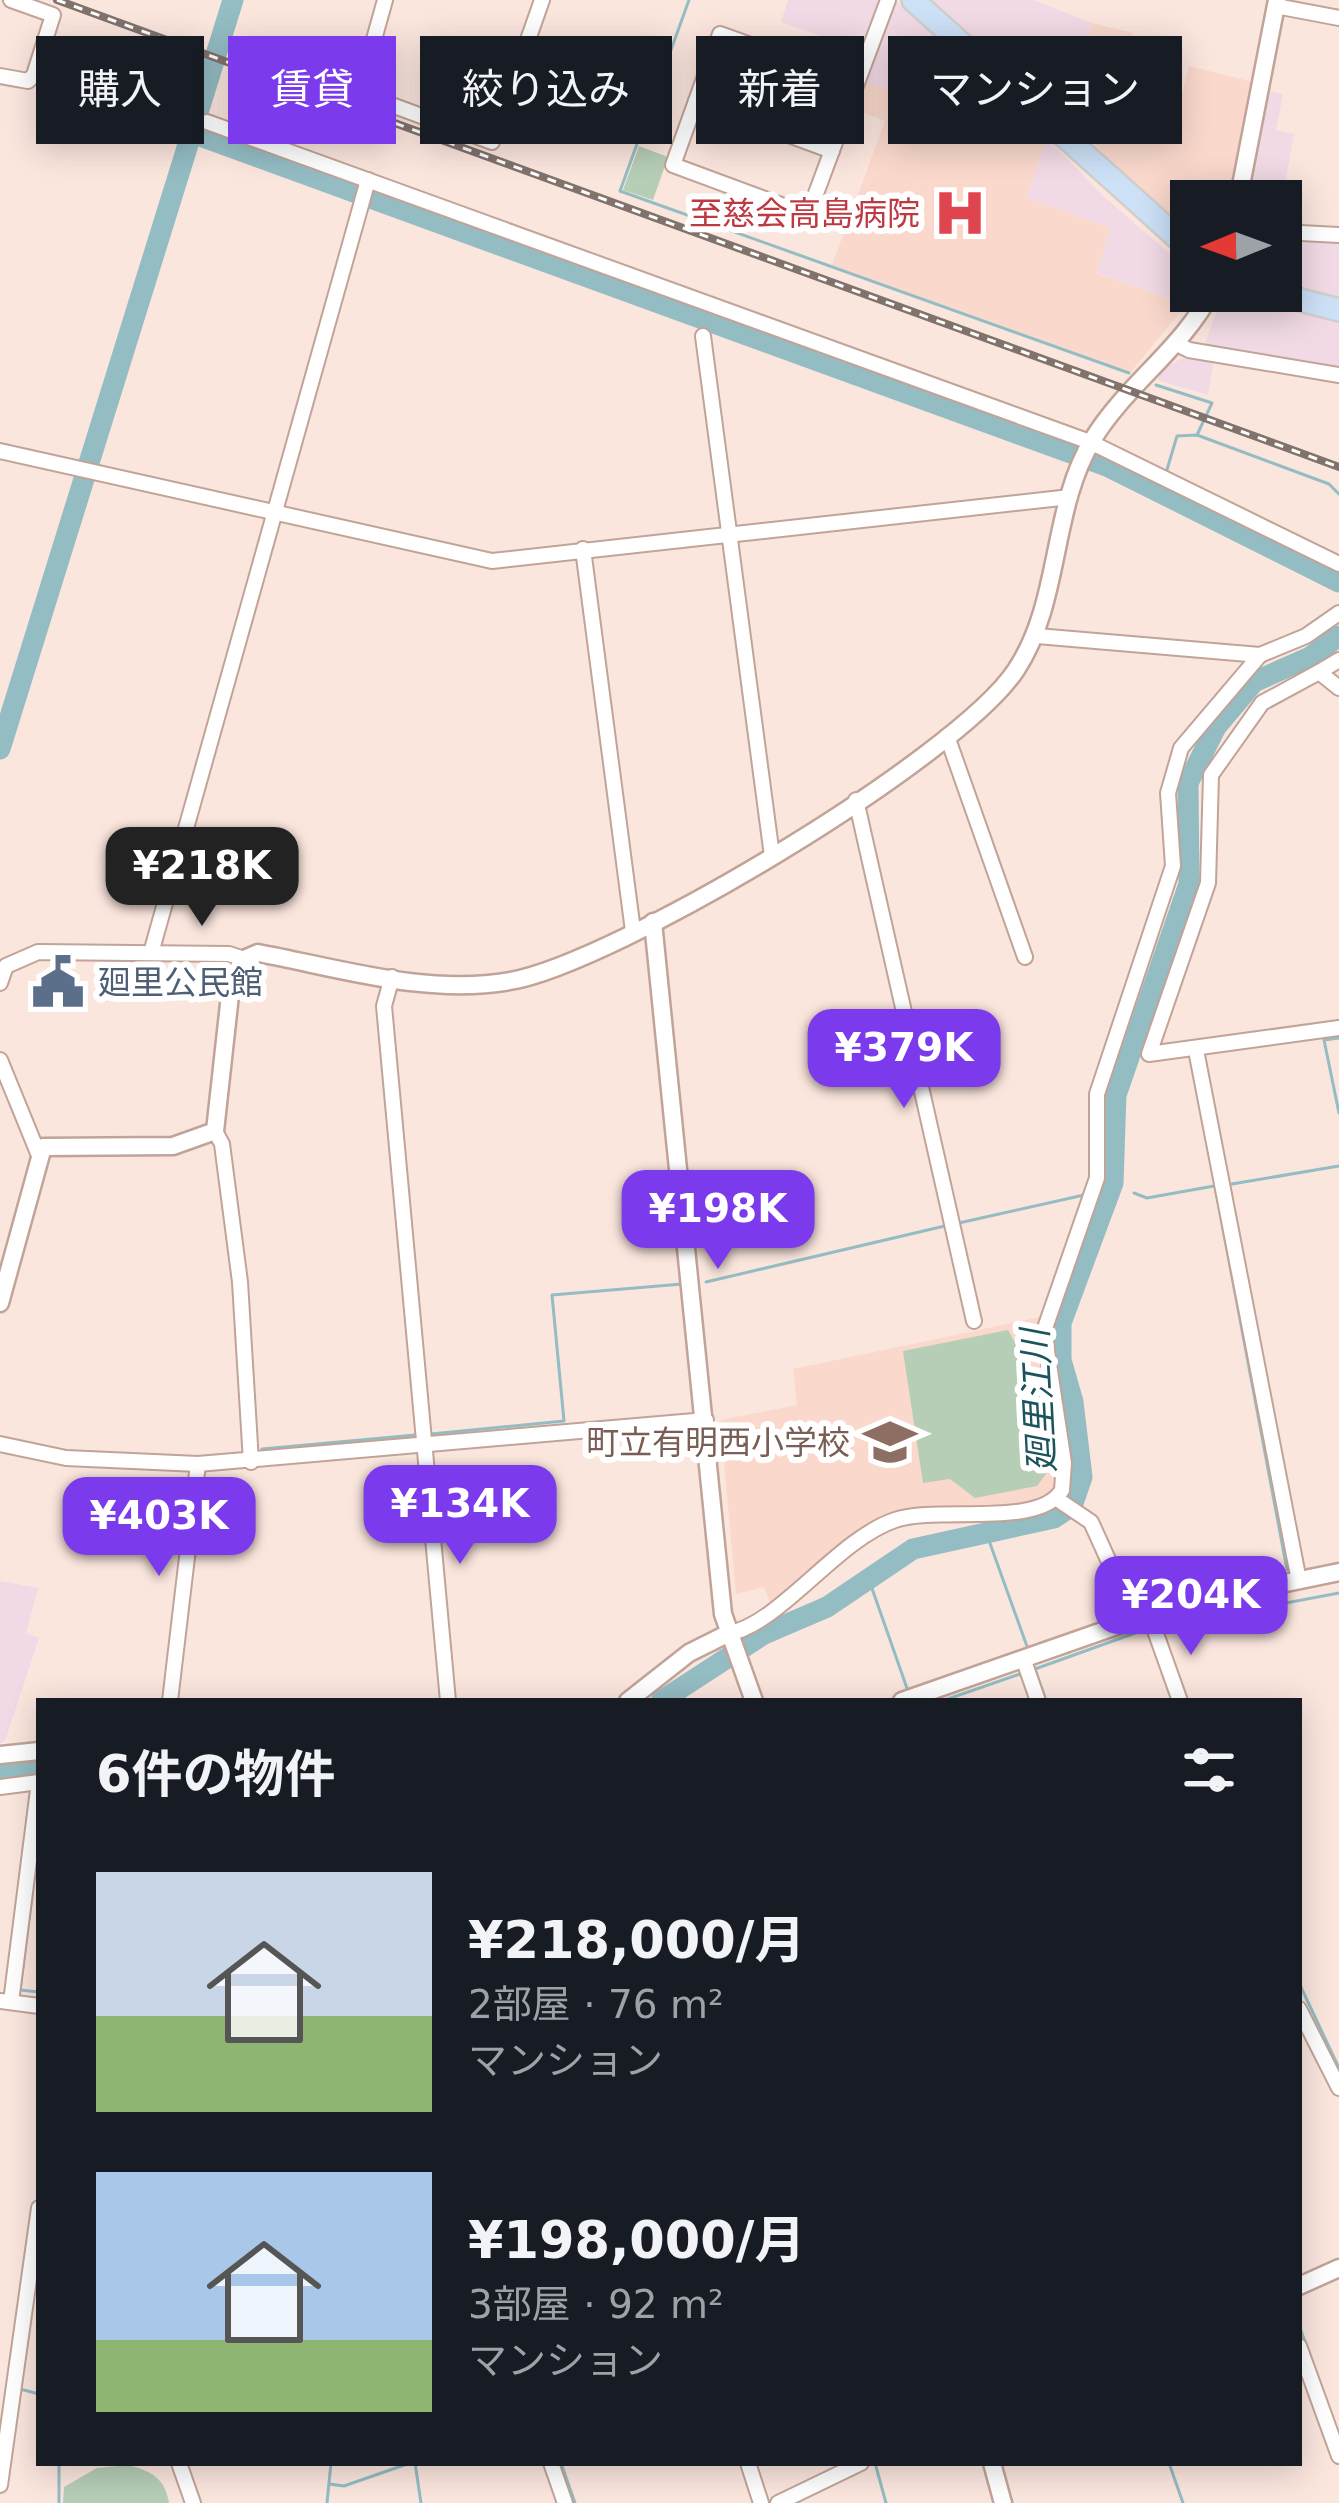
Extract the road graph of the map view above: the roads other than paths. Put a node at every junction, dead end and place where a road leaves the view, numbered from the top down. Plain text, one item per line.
1 (11, 0) edge
2 (385, 0) edge
3 (542, 0) edge
4 (888, 0) edge
5 (913, 0) edge
6 (1276, 3) edge
7 (1339, 18) edge
8 (864, 64) edge
9 (0, 76) edge
10 (696, 101) edge
11 (207, 122) dead end
12 (813, 144) edge
13 (835, 144) edge
14 (832, 151) junction
15 (368, 180) junction
16 (1242, 180) edge
17 (1170, 231) edge
18 (1302, 233) edge
19 (1339, 235) edge
20 (1302, 300) edge
21 (1339, 310) edge
22 (1197, 312) edge
23 (703, 336) dead end
24 (1175, 343) junction
25 (1339, 375) edge
26 (1090, 442) junction
27 (0, 451) edge
28 (1070, 496) junction
29 (274, 512) junction
30 (728, 531) junction
31 (583, 549) junction
32 (1339, 564) edge
33 (1337, 619) edge
34 (1037, 636) junction
35 (1260, 655) junction
36 (1339, 660) edge
37 (1319, 672) junction
38 (1339, 688) edge
39 (947, 736) junction
40 (856, 800) junction
41 (772, 856) junction
42 (653, 922) junction
43 (633, 931) junction
44 (151, 953) junction
45 (1025, 957) dead end
46 (244, 959) junction
47 (392, 977) junction
48 (0, 983) edge
49 (1339, 1028) edge
50 (1196, 1050) junction
51 (0, 1060) edge
52 (214, 1132) junction
53 (38, 1154) junction
54 (0, 1303) edge
55 (974, 1321) dead end
56 (706, 1420) junction
57 (424, 1438) junction
58 (0, 1444) edge
59 (251, 1462) junction
60 (198, 1464) junction
61 (1057, 1499) junction
62 (1339, 1572) edge
63 (1299, 1581) junction
64 (1148, 1622) junction
65 (728, 1637) junction
66 (1028, 1662) junction
67 (170, 1698) edge
68 (448, 1698) edge
69 (632, 1698) edge
70 (753, 1698) edge
71 (910, 1698) edge
72 (1037, 1698) edge
73 (1179, 1698) edge
74 (36, 1751) edge
75 (0, 1755) edge
76 (36, 1782) edge
77 (0, 1787) edge
78 (36, 1802) edge
79 (6, 2001) edge
80 (36, 2006) edge
81 (1302, 2015) edge
82 (1339, 2088) edge
83 (36, 2229) edge
84 (1339, 2268) edge
85 (1302, 2285) edge
86 (1302, 2354) edge
87 (1339, 2456) edge
88 (179, 2466) edge
89 (552, 2466) edge
90 (749, 2466) edge
91 (854, 2466) edge
92 (993, 2466) edge
93 (0, 2485) edge
94 (193, 2503) edge
95 (565, 2503) edge
96 (761, 2503) edge
97 (778, 2503) edge
98 (1003, 2503) edge

1 - 9 street
2 - 3 street
4 - 8 street
5 - 17 highway
6 - 7 street
6 - 16 street
10 - 14 street
11 - 15 street
12 - 14 street
13 - 14 street
15 - 26 street
15 - 29 street
18 - 19 street
20 - 21 highway
22 - 24 street
23 - 30 street
24 - 25 street
24 - 26 street
26 - 28 street
26 - 32 street
27 - 29 street
28 - 30 street
28 - 34 street
29 - 31 street
29 - 44 street
30 - 31 street
30 - 41 street
31 - 43 street
33 - 35 street
34 - 35 street
34 - 39 street
35 - 61 street
36 - 37 street
37 - 38 street
37 - 50 street
39 - 40 street
39 - 45 street
40 - 41 street
40 - 55 street
41 - 42 street
42 - 43 street
42 - 56 street
43 - 47 street
44 - 46 street
44 - 48 street
46 - 47 street
46 - 52 street
47 - 57 street
49 - 50 street
50 - 63 street
51 - 53 street
52 - 53 street
52 - 59 street
53 - 54 street
56 - 57 street
56 - 65 street
57 - 59 street
57 - 68 street
58 - 60 street
59 - 60 street
60 - 67 street
61 - 64 street
61 - 65 street
62 - 63 street
63 - 64 street
64 - 66 street
64 - 73 street
65 - 69 street
65 - 70 street
66 - 71 street
66 - 72 street
74 - 75 street
76 - 77 street
78 - 79 street
79 - 80 street
81 - 82 street
83 - 93 street
84 - 85 street
86 - 87 street
88 - 94 street
89 - 95 street
90 - 96 street
91 - 97 street
92 - 98 street

